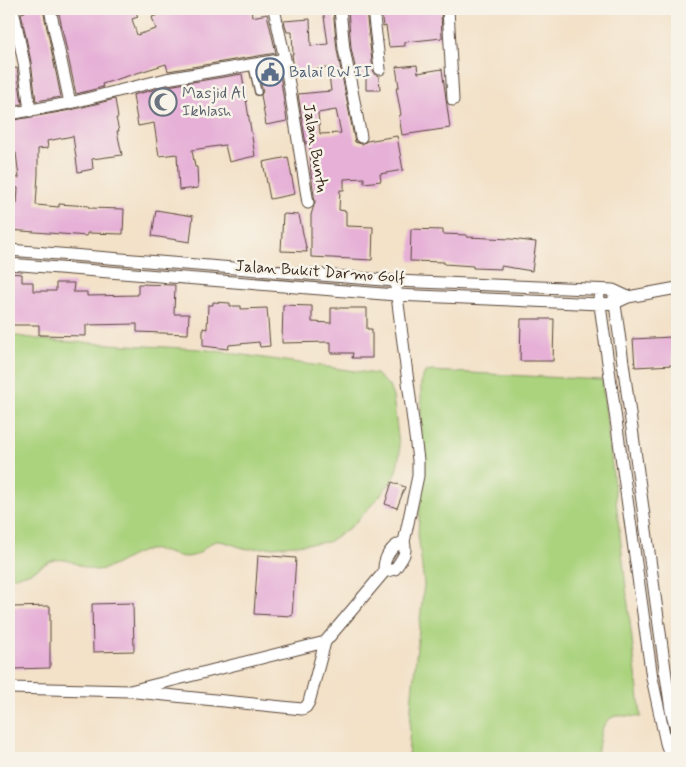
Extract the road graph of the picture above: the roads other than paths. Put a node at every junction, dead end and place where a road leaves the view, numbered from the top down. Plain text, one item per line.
1 (13, 9) edge
2 (50, 9) edge
3 (274, 9) edge
4 (278, 9) edge
5 (340, 9) edge
6 (373, 9) edge
7 (448, 9) edge
8 (285, 59) junction
9 (252, 66) junction
10 (380, 69) dead end
11 (258, 92) dead end
12 (453, 100) dead end
13 (70, 103) junction
14 (30, 110) junction
15 (9, 114) edge
16 (361, 137) dead end
17 (308, 203) dead end
18 (9, 250) edge
19 (9, 264) edge
20 (396, 281) junction
21 (677, 288) edge
22 (599, 290) junction
23 (614, 290) junction
24 (396, 295) junction
25 (628, 297) junction
26 (615, 303) junction
27 (600, 304) junction
28 (325, 642) junction
29 (9, 688) edge
30 (130, 691) junction
31 (674, 710) edge
32 (659, 714) junction
33 (677, 732) edge
34 (671, 758) edge

1 - 14 street
2 - 13 street
3 - 4 street
3 - 8 street, Jalan Buntu
5 - 16 street
6 - 10 street
7 - 12 street
8 - 9 street
8 - 17 street, Jalan Buntu
9 - 11 lane
9 - 13 street
13 - 14 street
14 - 15 street
18 - 20 street, Jalan Bukit Darmo Golf
19 - 24 street, Jalan Bukit Darmo Golf
20 - 22 street, Jalan Bukit Darmo Golf
20 - 24 street
21 - 25 street, Jalan Bukit Darmo Golf
22 - 23 street, Jalan Bukit Darmo Golf
22 - 27 street
23 - 25 street, Jalan Bukit Darmo Golf
23 - 26 street
24 - 27 street, Jalan Bukit Darmo Golf
24 - 28 street
25 - 26 street, Jalan Bukit Darmo Golf
26 - 27 street, Jalan Bukit Darmo Golf
26 - 31 street
27 - 32 street
28 - 30 street
28 - 30 street
29 - 30 street
31 - 32 street
31 - 33 street
32 - 34 street

